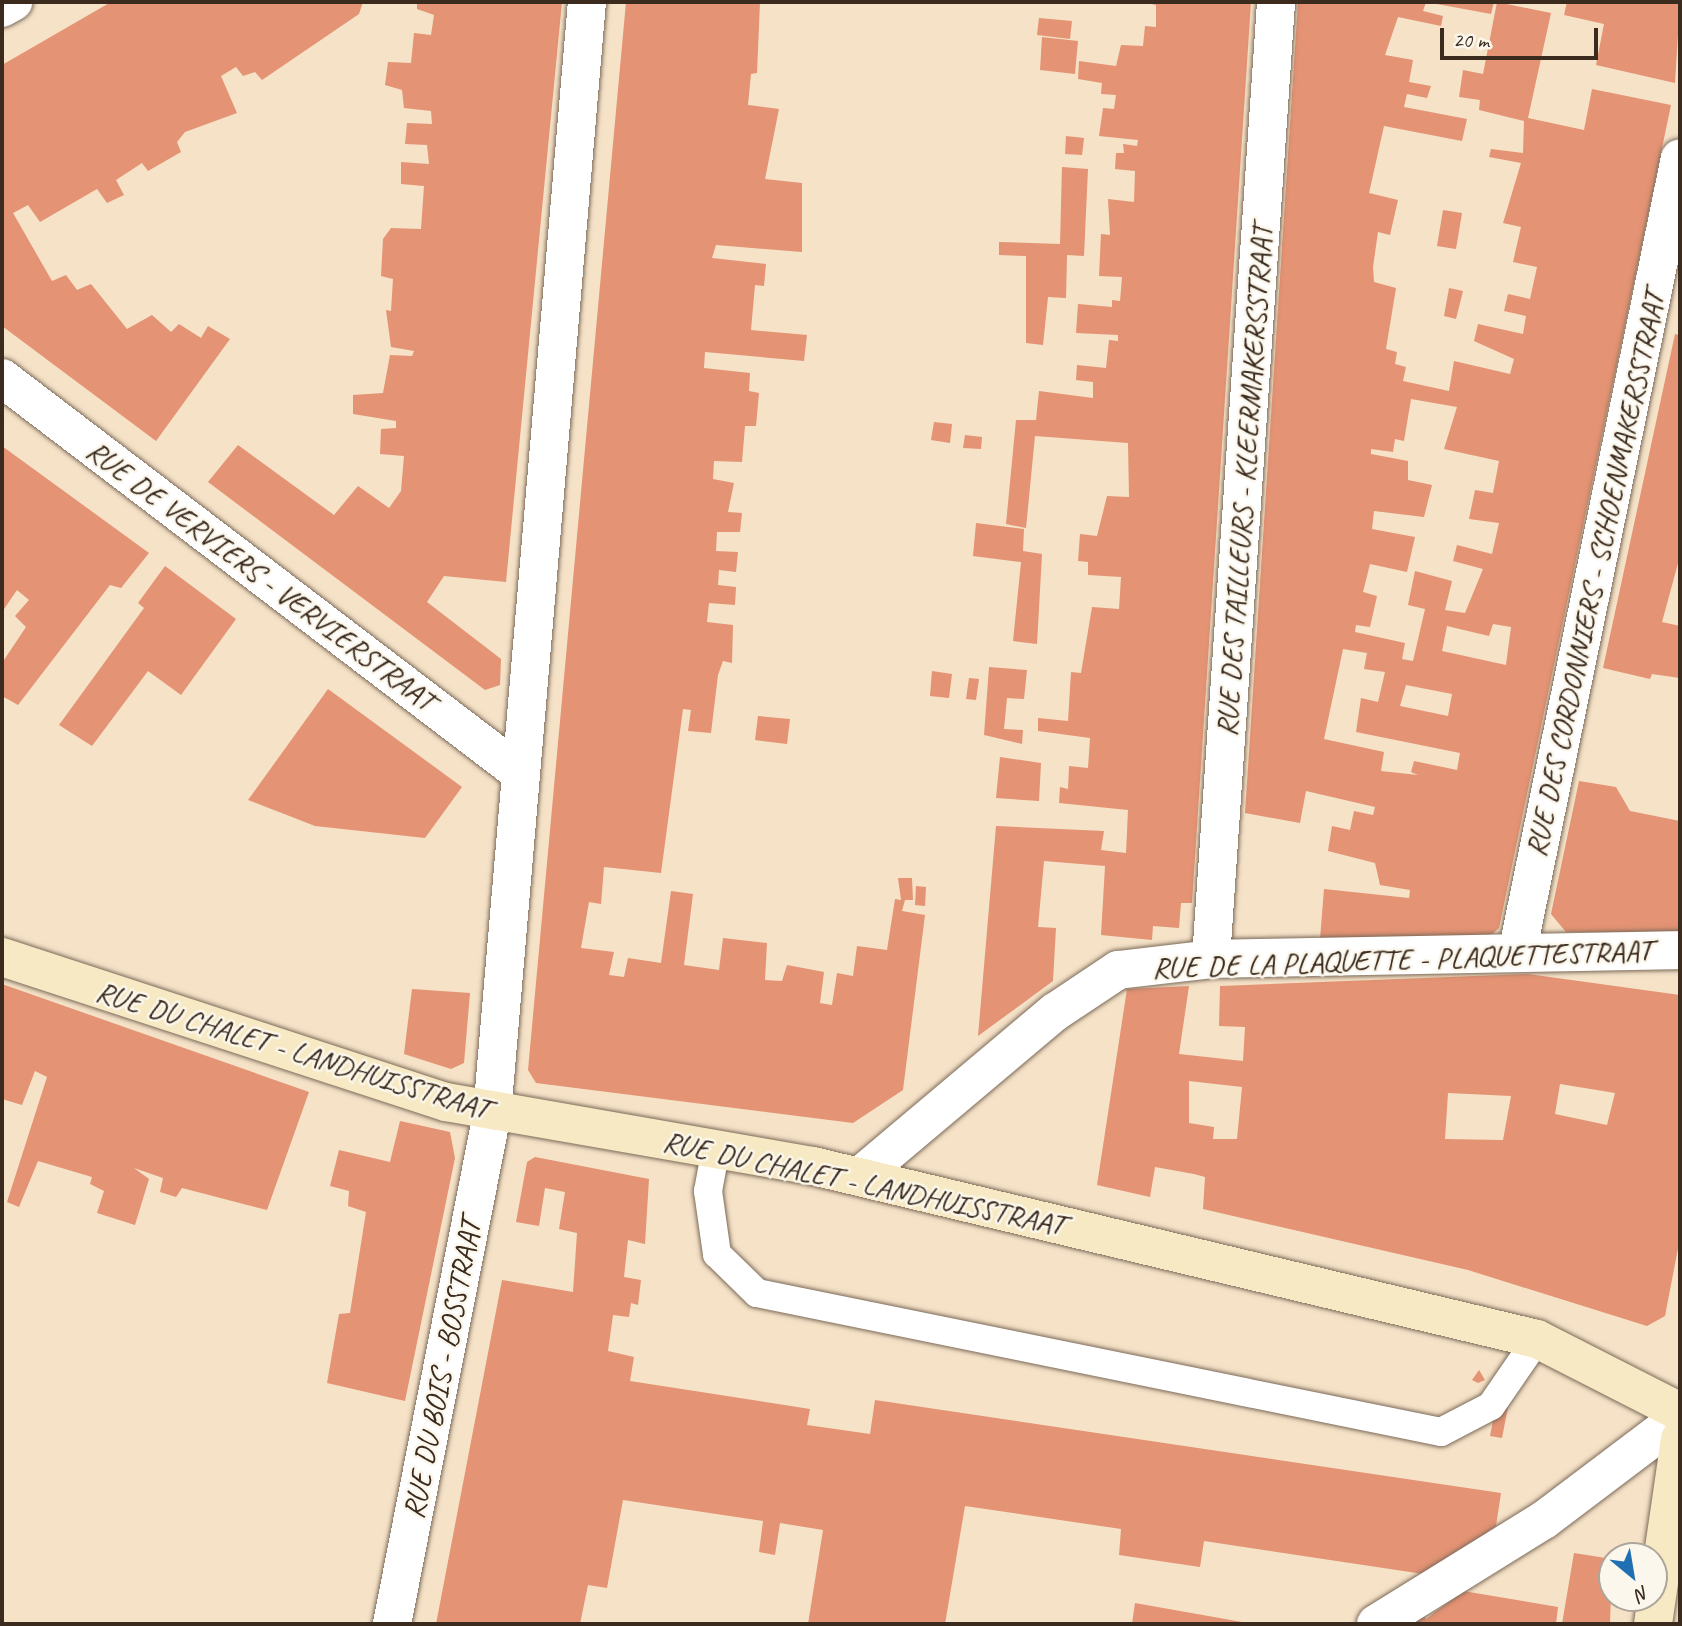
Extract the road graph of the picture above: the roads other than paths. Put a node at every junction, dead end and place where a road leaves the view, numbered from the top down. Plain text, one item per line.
1 (13, 2) edge
2 (587, 2) edge
3 (1276, 2) edge
4 (2, 8) edge
5 (1680, 158) edge
6 (2, 378) edge
7 (520, 772) junction
8 (1518, 949) junction
9 (1680, 950) edge
10 (2, 957) edge
11 (1211, 959) junction
12 (492, 1114) junction
13 (716, 1148) junction
14 (860, 1176) junction
15 (1538, 1339) junction
16 (1680, 1415) edge
17 (1680, 1439) edge
18 (393, 1624) edge
19 (1376, 1624) edge
20 (1653, 1624) edge

1 - 4 street
2 - 7 street, RUE DU BOIS - BOSSTRAAT
3 - 11 street, RUE DES TAILLEURS - KLEERMAKERSSTRAAT
5 - 8 street, RUE DES CORDONNIERS - SCHOENMAKERSSTRAAT
6 - 7 street, RUE DE VERVIERS - VERVIERSTRAAT
7 - 12 street, RUE DU BOIS - BOSSTRAAT
8 - 9 street, RUE DE LA PLAQUETTE - PLAQUETTESTRAAT
8 - 11 street, RUE DE LA PLAQUETTE - PLAQUETTESTRAAT
10 - 12 street, RUE DU CHALET - LANDHUISSTRAAT
11 - 14 street, RUE DE LA PLAQUETTE - PLAQUETTESTRAAT
12 - 13 street, RUE DU CHALET - LANDHUISSTRAAT
12 - 18 street, RUE DU BOIS - BOSSTRAAT
13 - 14 street, RUE DU CHALET - LANDHUISSTRAAT
13 - 15 lane
14 - 15 street, RUE DU CHALET - LANDHUISSTRAAT
15 - 16 street, RUE DU CHALET - LANDHUISSTRAAT
16 - 19 street
17 - 20 street

